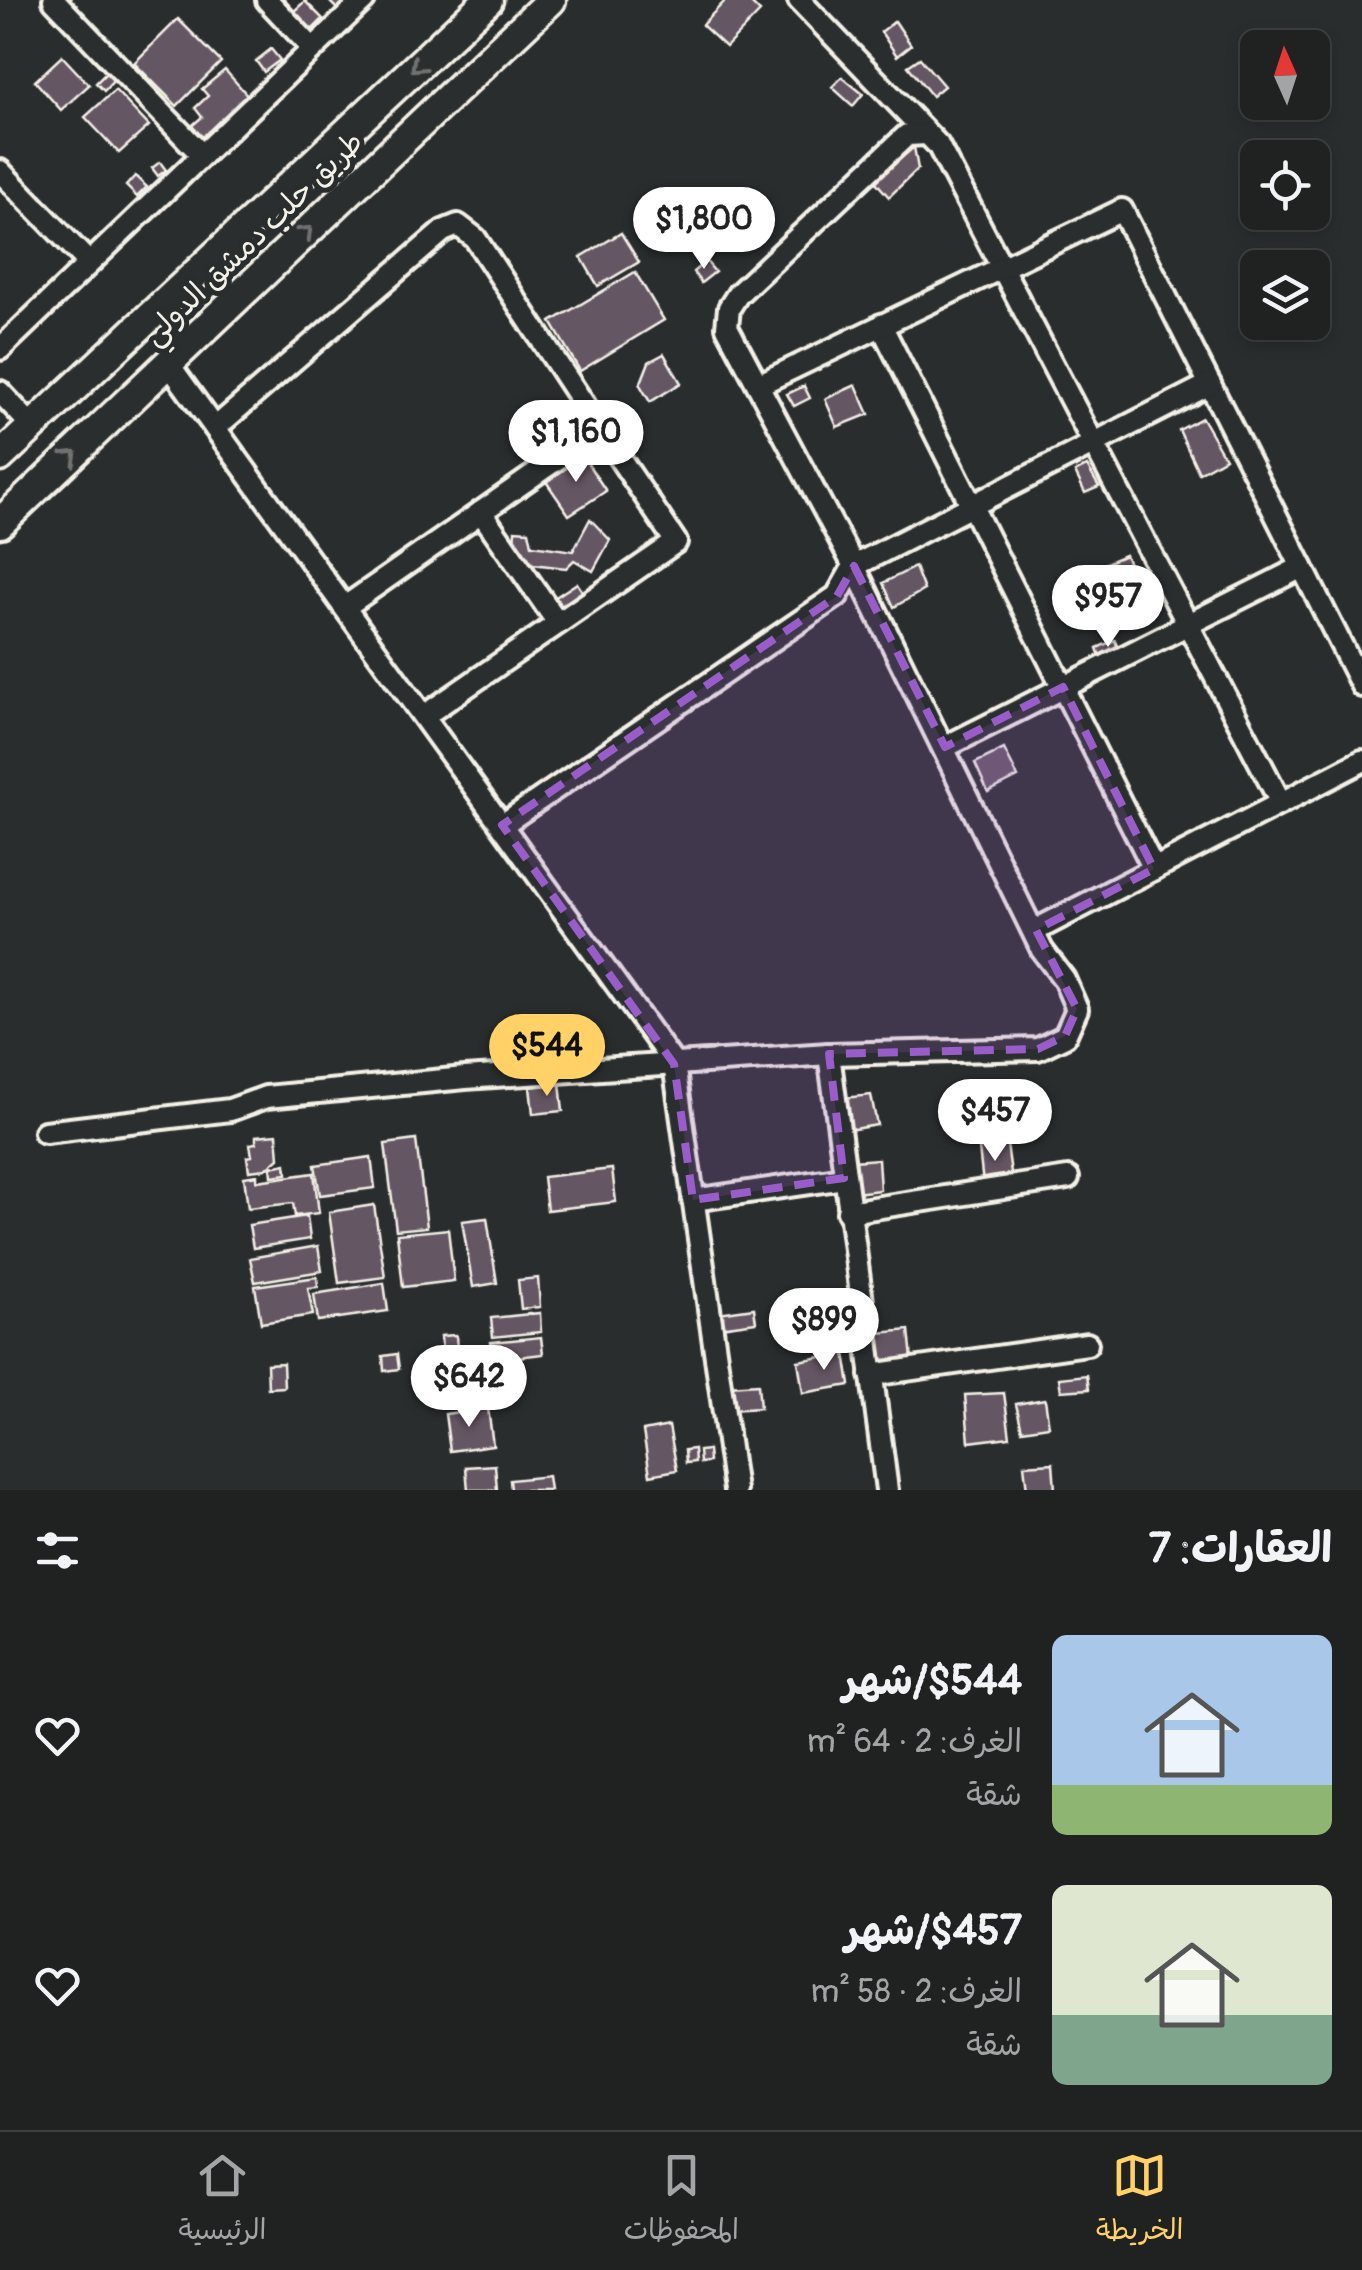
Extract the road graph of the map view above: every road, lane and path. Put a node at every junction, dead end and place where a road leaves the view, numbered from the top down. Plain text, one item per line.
1 (54, 0) edge
2 (267, 0) edge
3 (364, 0) edge
4 (488, 0) edge
5 (551, 0) edge
6 (798, 0) edge
7 (313, 49) junction
8 (926, 134) junction
9 (202, 155) junction
10 (0, 171) edge
11 (90, 263) junction
12 (1001, 266) junction
13 (881, 324) junction
14 (0, 348) edge
15 (168, 364) junction
16 (1210, 384) junction
17 (758, 385) junction
18 (0, 392) edge
19 (32, 426) junction
20 (215, 428) junction
21 (600, 429) junction
22 (1093, 444) junction
23 (0, 457) edge
24 (972, 506) junction
25 (481, 512) junction
26 (0, 523) edge
27 (854, 566) junction
28 (1302, 567) junction
29 (345, 607) junction
30 (558, 623) junction
31 (1188, 624) junction
32 (1362, 686) edge
33 (1063, 688) junction
34 (424, 716) junction
35 (944, 747) junction
36 (1362, 760) edge
37 (1282, 802) junction
38 (502, 825) junction
39 (1154, 869) junction
40 (1036, 930) junction
41 (829, 1054) junction
42 (674, 1064) junction
43 (45, 1132) dead end
44 (844, 1178) junction
45 (1068, 1178) dead end
46 (693, 1200) junction
47 (848, 1212) junction
48 (1087, 1344) dead end
49 (871, 1375) junction
50 (735, 1490) edge
51 (887, 1490) edge

1 - 9 street
2 - 7 street
3 - 7 street
4 -> 19 highway, طريق حلب دمشق الدولي
15 -> 5 highway, طريق حلب دمشق الدولي
6 - 8 street
7 - 9 street
8 - 12 street
8 - 17 street
9 - 11 street
10 - 11 street
11 - 14 street
12 - 13 street
12 - 16 street
12 - 22 street
13 - 17 street
13 - 24 street
15 - 20 street
26 -> 15 highway, طريق حلب دمشق الدولي
16 - 22 street
16 - 28 street
17 - 27 street
18 - 19 street
19 - 23 highway, طريق حلب دمشق الدولي
20 - 21 street
20 - 29 street
21 - 25 street
21 - 30 street
22 - 24 street
22 - 31 street
24 - 27 street
24 - 33 street
25 - 29 street
25 - 30 street
27 - 35 street
27 - 38 street
28 - 31 street
28 - 32 street
29 - 34 street
30 - 34 street
31 - 33 street
31 - 37 street
33 - 35 street
33 - 39 street
34 - 38 street
35 - 40 street
36 - 37 street
37 - 39 street
38 - 42 street
39 - 40 street
40 - 41 street
41 - 42 street
41 - 44 street
42 - 43 street
42 - 46 street
44 - 46 street
44 - 47 street
45 - 47 street
46 - 50 street
47 - 49 street
48 - 49 street
49 - 51 street

